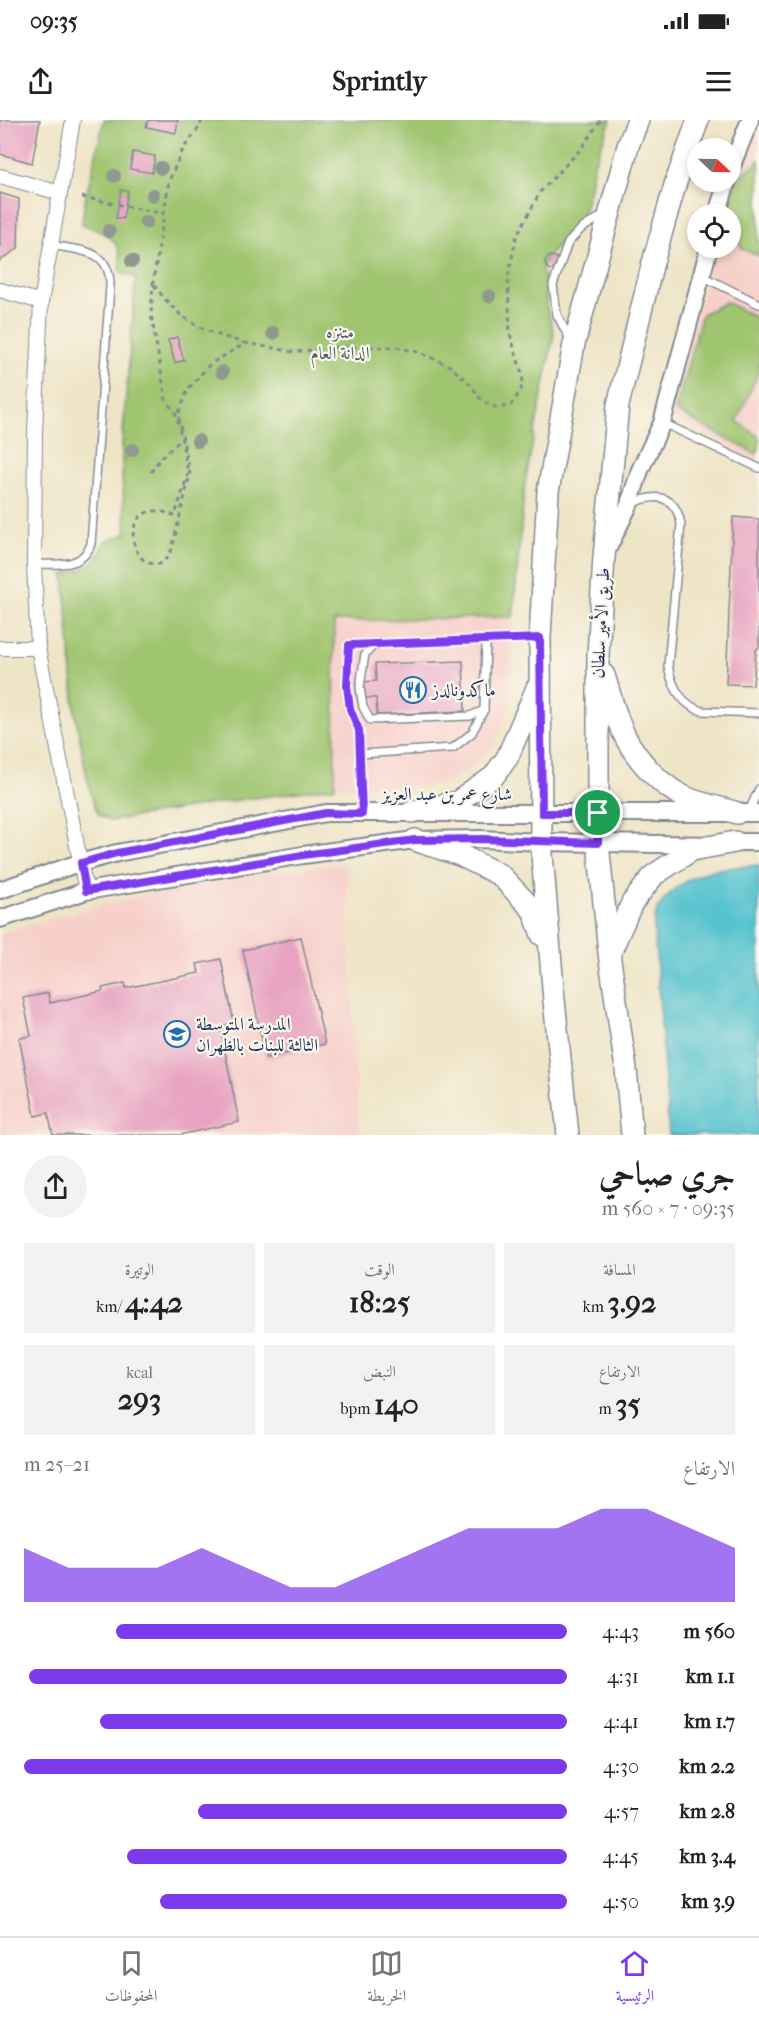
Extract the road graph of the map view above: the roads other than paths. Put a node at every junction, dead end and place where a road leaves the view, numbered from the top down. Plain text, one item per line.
1 (73, 120) edge
2 (638, 120) edge
3 (698, 120) edge
4 (750, 120) edge
5 (741, 142) edge
6 (0, 176) edge
7 (60, 193) junction
8 (610, 211) junction
9 (51, 246) junction
10 (706, 258) edge
11 (701, 276) junction
12 (0, 290) edge
13 (41, 302) junction
14 (759, 304) edge
15 (574, 344) junction
16 (662, 423) junction
17 (759, 468) edge
18 (629, 505) junction
19 (604, 557) junction
20 (34, 564) junction
21 (540, 638) junction
22 (486, 640) junction
23 (375, 644) junction
24 (0, 648) edge
25 (38, 648) junction
26 (598, 655) junction
27 (540, 679) junction
28 (484, 710) junction
29 (759, 712) edge
30 (360, 754) junction
31 (759, 789) edge
32 (412, 812) junction
33 (542, 813) junction
34 (598, 813) junction
35 (748, 813) edge
36 (362, 814) junction
37 (415, 840) junction
38 (541, 842) junction
39 (735, 842) junction
40 (759, 842) edge
41 (598, 843) junction
42 (81, 863) junction
43 (0, 890) edge
44 (86, 891) junction
45 (0, 919) edge
46 (609, 953) junction
47 (552, 964) junction
48 (568, 1135) edge
49 (632, 1135) edge

1 - 7 street
2 - 8 main road
3 - 19 main road, طريق الأمير سلطان
4 - 5 street
6 - 7 street
7 - 9 street
8 - 15 main road
8 - 15 lane
9 - 13 street
9 - 20 lane
10 - 11 street
11 - 14 lane
11 - 16 street
12 - 13 street
13 - 20 street
15 - 21 main road
16 - 17 lane
16 - 18 street
18 - 19 street
18 - 29 lane
19 - 26 main road, طريق الأمير سلطان
20 - 25 street
21 - 22 lane
21 - 27 main road
22 - 23 lane
22 - 28 lane
23 - 28 lane
23 - 30 lane
24 - 25 street
25 - 42 street
26 - 34 main road, طريق الأمير سلطان
26 - 35 main road
27 - 32 main road
27 - 33 main road
28 - 30 lane
30 - 36 lane
31 - 35 lane
32 - 33 street, شارع عمر بن عبد العزيز
32 - 36 street, شارع عمر بن عبد العزيز
33 - 34 street, شارع عمر بن عبد العزيز
33 - 38 main road
34 - 35 street, شارع عمر بن عبد العزيز
34 - 41 main road, طريق الأمير سلطان
36 - 42 street, شارع عمر بن عبد العزيز
37 - 38 street
37 - 44 street
37 - 47 main road
38 - 41 street
38 - 47 main road
39 - 40 street
39 - 41 street
39 - 46 main road
41 - 46 main road, طريق الأمير سلطان
42 - 43 street, شارع عمر بن عبد العزيز
42 - 44 street
44 - 45 street
46 - 49 main road, طريق الأمير سلطان
47 - 48 main road

